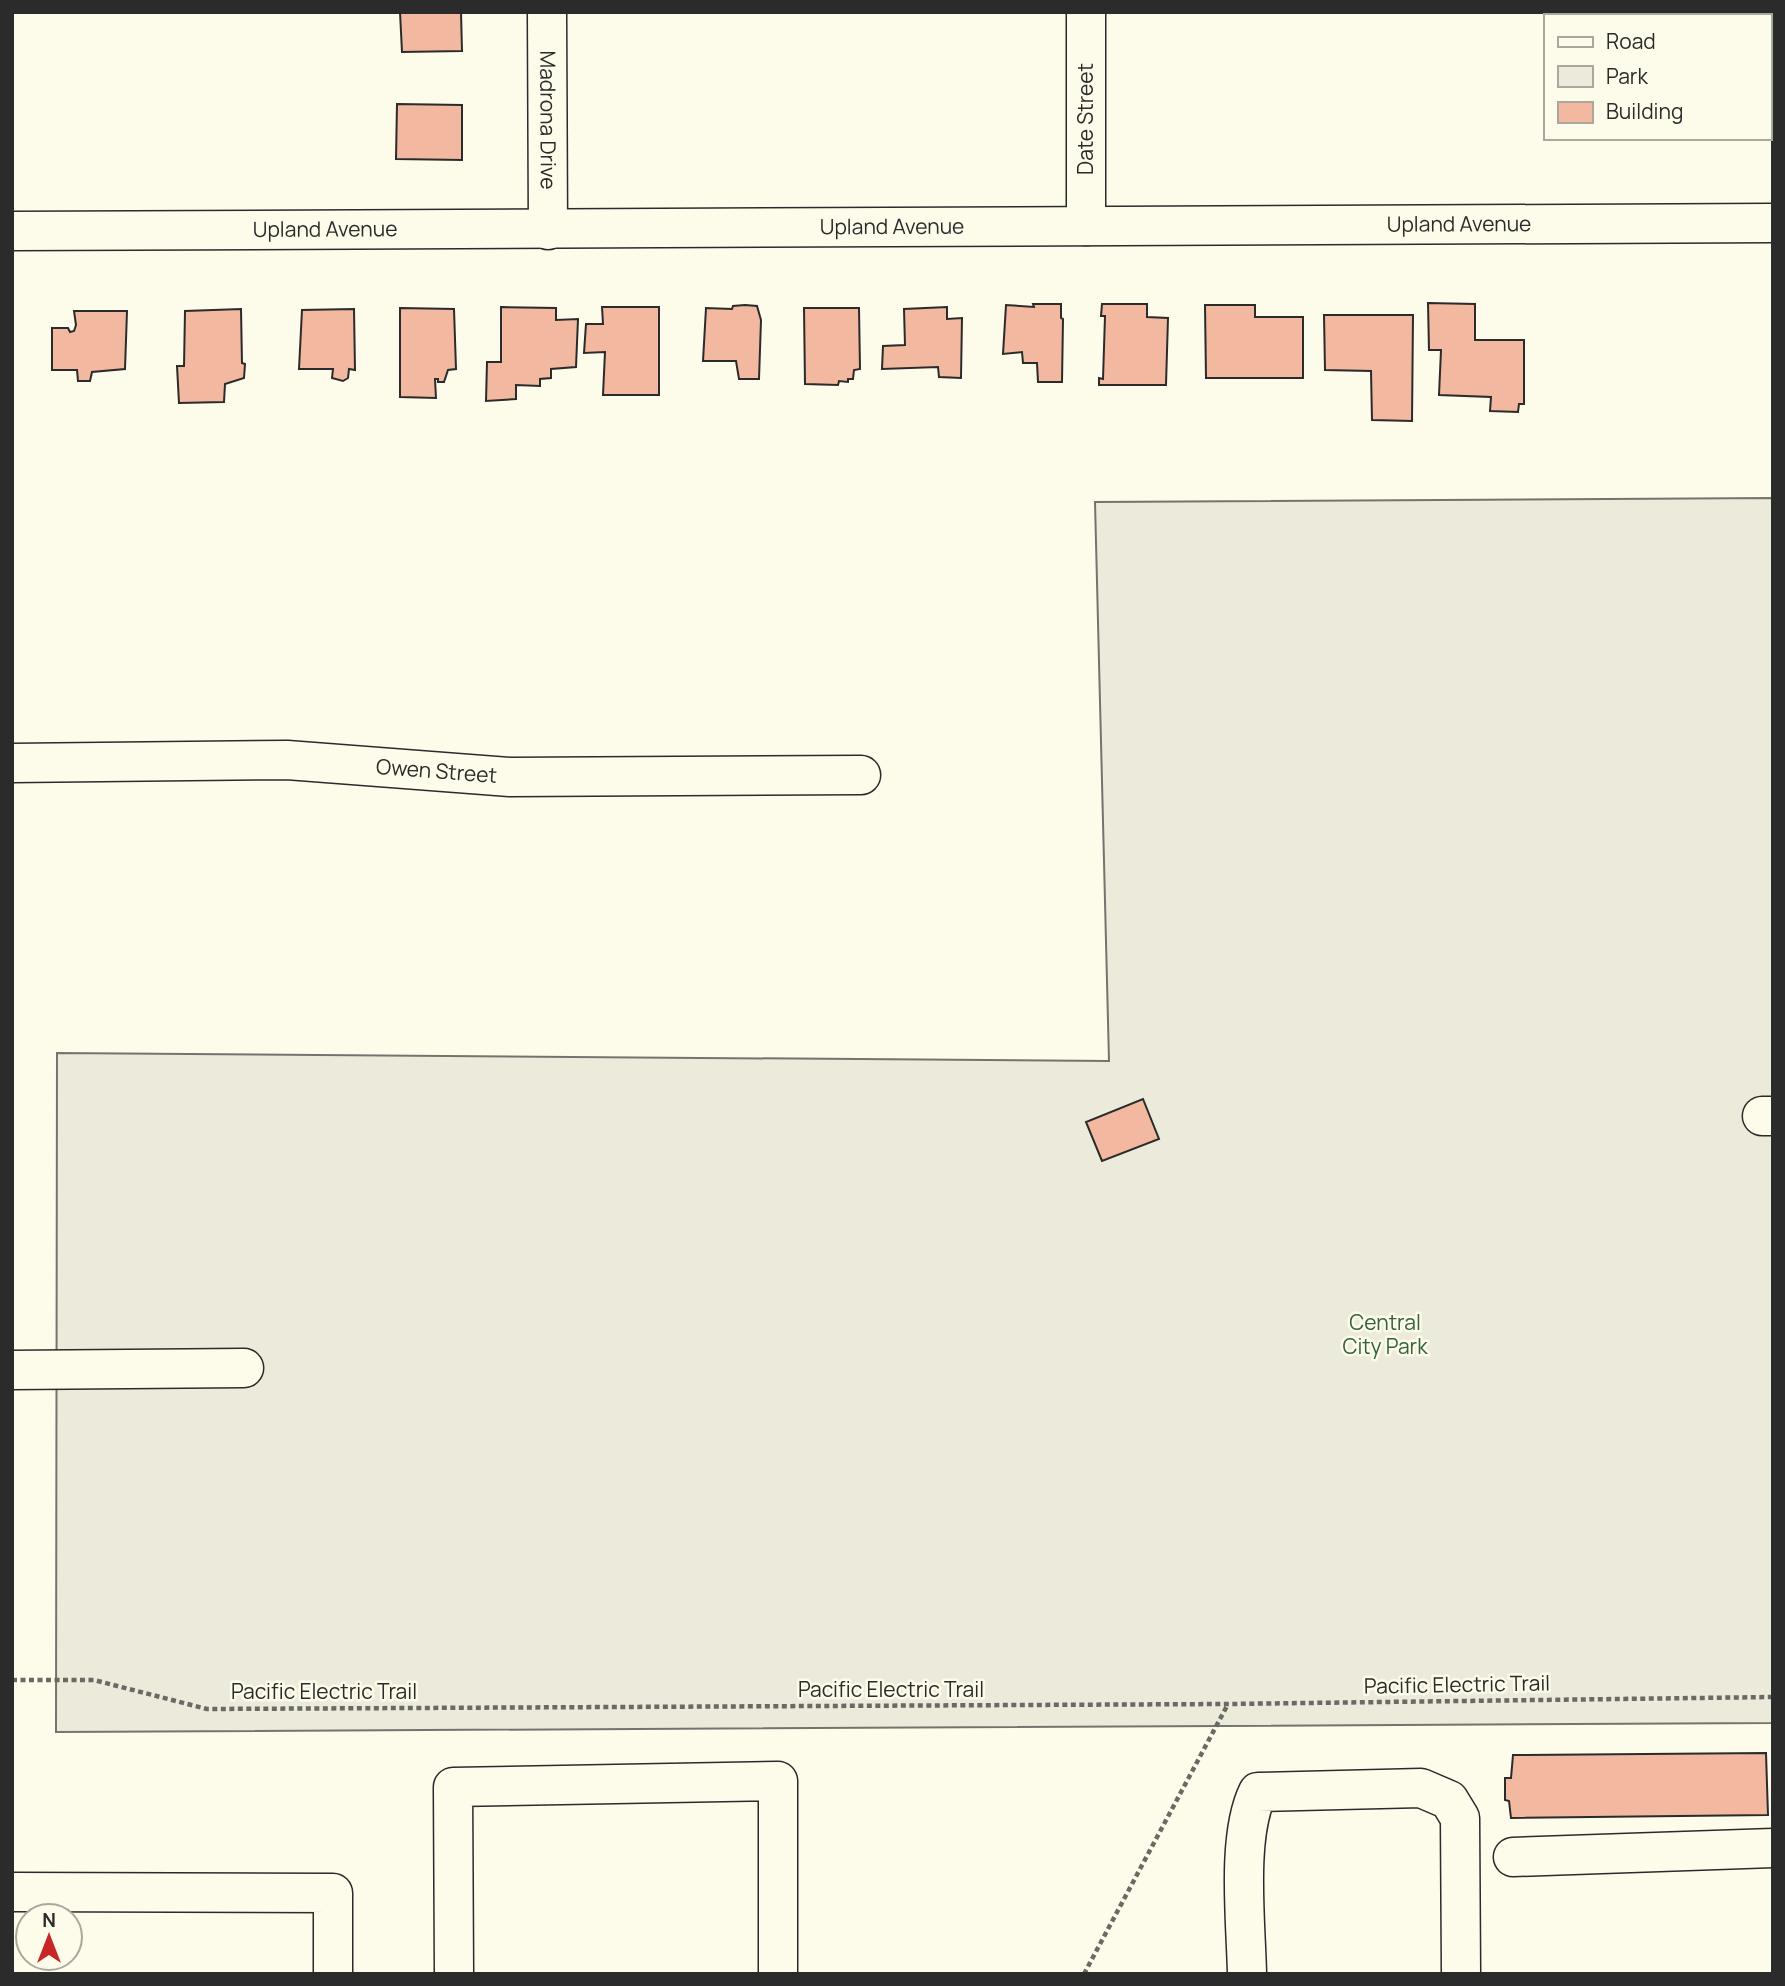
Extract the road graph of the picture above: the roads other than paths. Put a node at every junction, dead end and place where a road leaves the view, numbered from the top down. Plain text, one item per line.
1 (547, 12) edge
2 (1086, 12) edge
3 (1773, 223) edge
4 (1086, 226) junction
5 (548, 230) junction
6 (12, 231) edge
7 (12, 762) edge
8 (861, 775) dead end
9 (244, 1368) dead end
10 (12, 1370) edge
11 (1773, 1848) edge
12 (1513, 1857) dead end
13 (12, 1892) edge
14 (333, 1974) edge
15 (454, 1974) edge
16 (778, 1974) edge
17 (1247, 1974) edge
18 (1461, 1974) edge

1 - 5 street, Madrona Drive
2 - 4 street, Date Street
3 - 4 street, Upland Avenue
4 - 5 street, Upland Avenue
5 - 6 street, Upland Avenue
7 - 8 street, Owen Street
9 - 10 street
11 - 12 street
13 - 14 street
15 - 16 street
17 - 18 street

